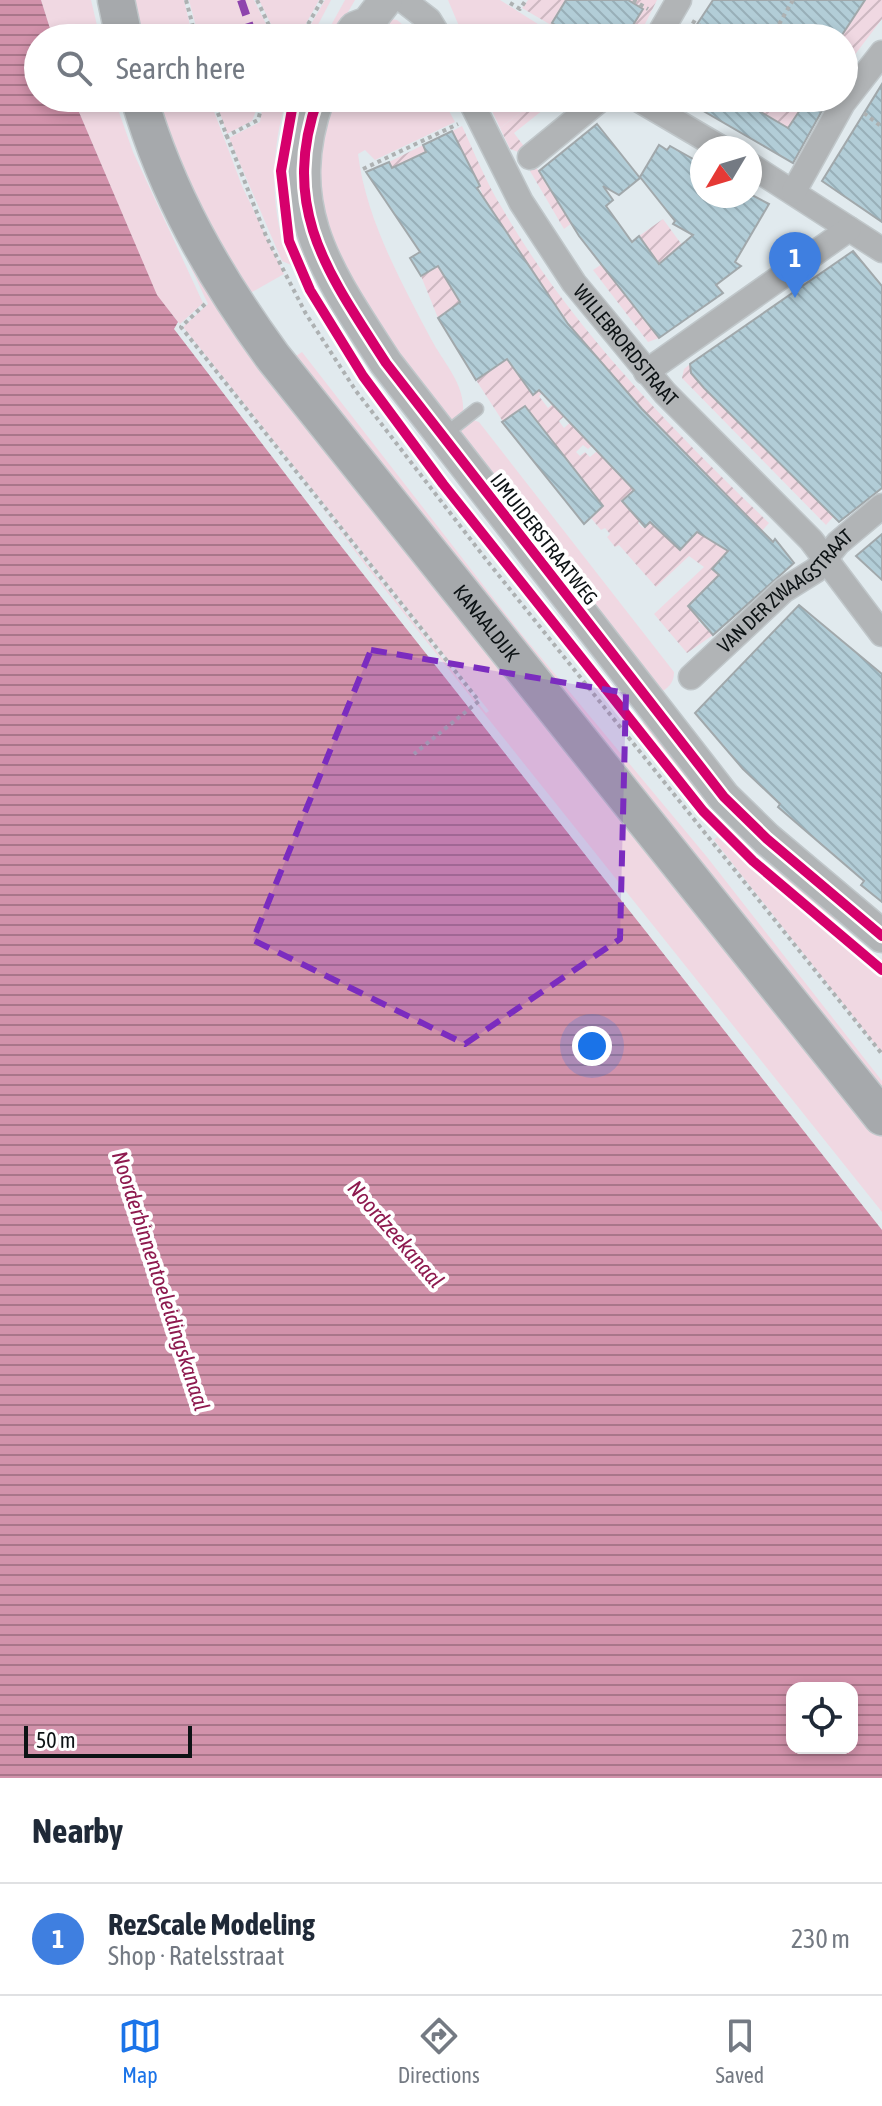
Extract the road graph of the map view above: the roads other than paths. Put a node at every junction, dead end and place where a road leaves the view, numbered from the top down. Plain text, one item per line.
1 (116, 0) edge
2 (386, 0) edge
3 (403, 0) edge
4 (676, 5) edge
5 (355, 22) edge
6 (121, 24) edge
7 (431, 24) edge
8 (665, 24) edge
9 (882, 53) edge
10 (858, 84) edge
11 (143, 112) edge
12 (314, 112) edge
13 (476, 112) edge
14 (585, 112) edge
15 (660, 112) edge
16 (838, 112) edge
17 (701, 136) edge
18 (530, 157) dead end
19 (762, 172) edge
20 (794, 191) junction
21 (849, 229) junction
22 (882, 250) edge
23 (646, 372) junction
24 (477, 409) dead end
25 (442, 437) junction
26 (882, 506) edge
27 (827, 560) junction
28 (882, 634) edge
29 (691, 677) dead end
30 (882, 936) edge
31 (882, 1117) edge

1 - 6 main road
2 - 5 street
3 - 7 street
4 - 8 street
9 - 10 street
11 - 31 main road, KANAALDIJK
12 - 25 street, IJMUIDERSTRAATWEG
13 - 23 street, WILLEBRORDSTRAAT
14 - 18 street
15 - 17 street
16 - 20 street
19 - 20 street
20 - 21 street
21 - 22 street
21 - 23 street
23 - 27 street, WILLEBRORDSTRAAT
24 - 25 lane
25 - 30 street, IJMUIDERSTRAATWEG
26 - 27 street, VAN DER ZWAAGSTRAAT
27 - 28 street, WILLEBRORDSTRAAT
27 - 29 street, VAN DER ZWAAGSTRAAT

